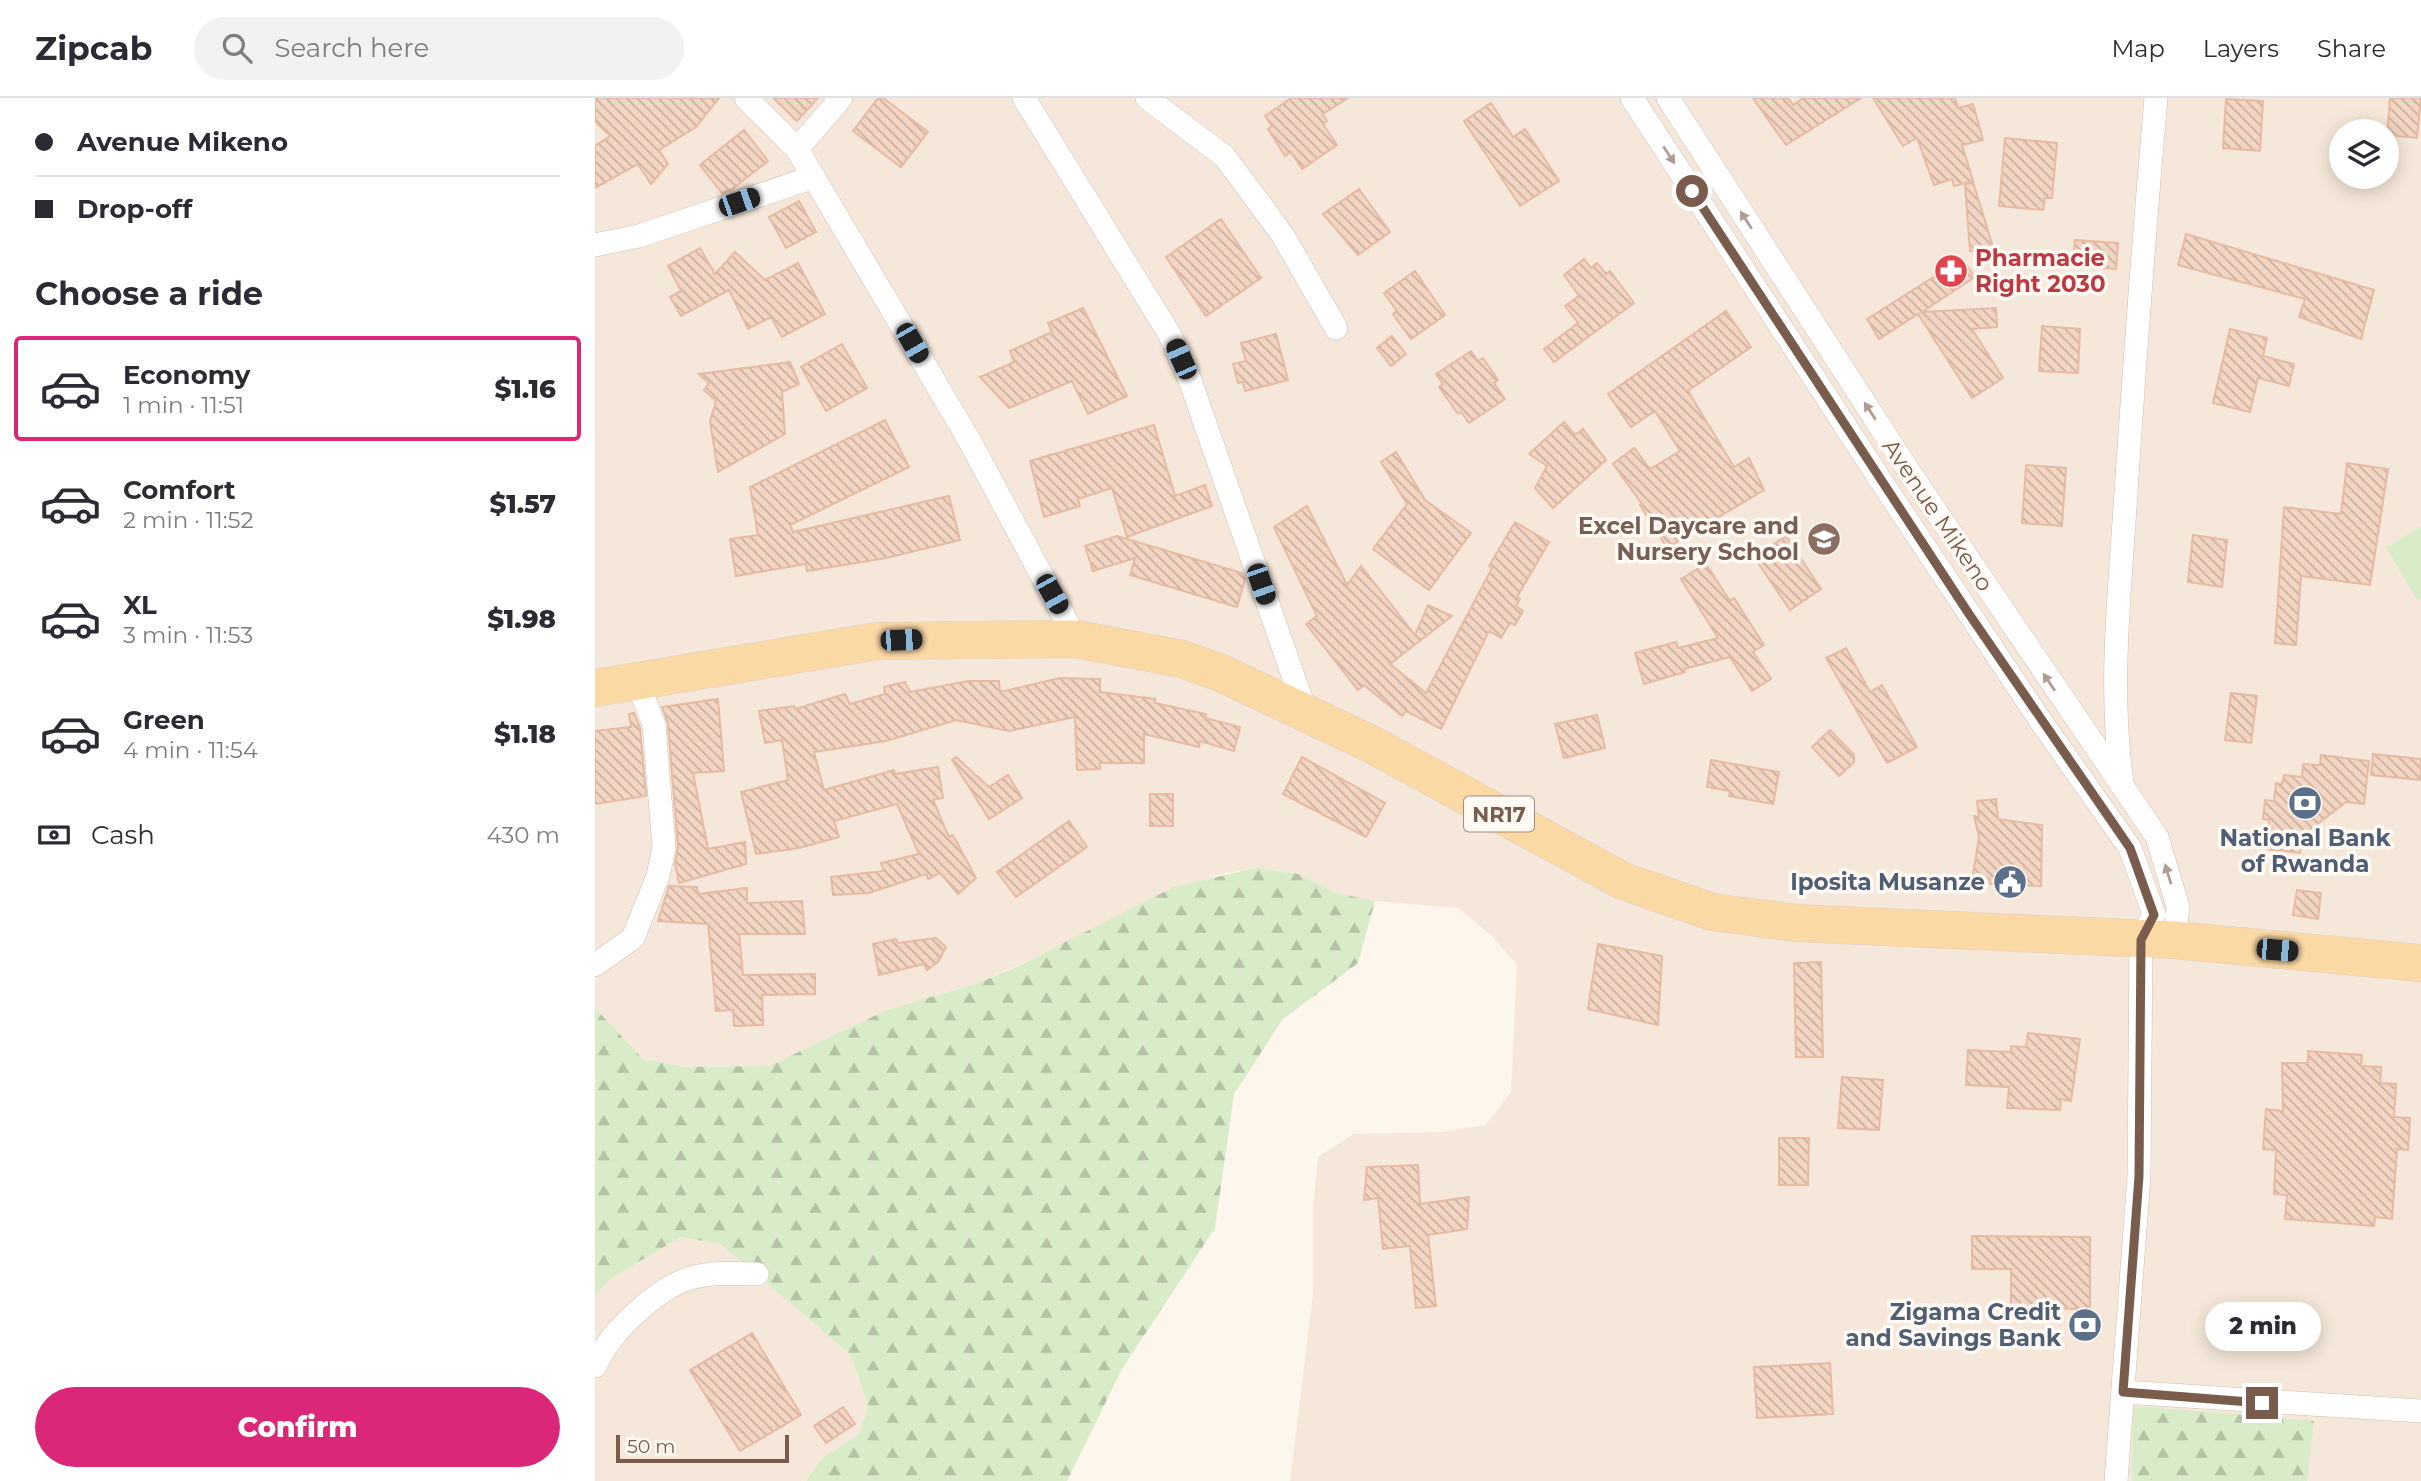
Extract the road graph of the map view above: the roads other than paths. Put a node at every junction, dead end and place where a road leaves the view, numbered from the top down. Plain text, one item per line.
1 (746, 98) edge
2 (841, 98) edge
3 (1024, 98) edge
4 (1147, 98) edge
5 (1632, 98) edge
6 (1668, 98) edge
7 (2156, 98) edge
8 (797, 149) junction
9 (814, 177) junction
10 (595, 245) edge
11 (1336, 328) dead end
12 (1076, 639) junction
13 (638, 681) junction
14 (595, 688) edge
15 (1305, 710) junction
16 (2080, 726) junction
17 (2045, 727) junction
18 (2114, 730) junction
19 (2123, 788) junction
20 (2109, 818) junction
21 (2157, 940) junction
22 (2421, 963) edge
23 (595, 965) edge
24 (757, 1274) dead end
25 (595, 1366) edge
26 (2123, 1392) junction
27 (2421, 1411) edge
28 (2116, 1481) edge

1 - 8 street
2 - 8 street
3 - 15 street
4 - 11 street
5 -> 17 street, Avenue Mikeno
16 -> 6 street, Avenue Mikeno
7 - 18 street
8 - 9 street
9 - 10 street
9 - 12 street
12 - 13 main road, NR17
12 - 15 main road, NR17
13 - 14 main road, NR17
13 - 23 street
15 - 21 main road, NR17
16 - 17 street
16 - 18 street
16 - 19 street, Avenue Mikeno
17 - 20 street, Avenue Mikeno
18 - 19 street
19 - 20 street
21 -> 19 street, Avenue Mikeno
20 - 21 street, Avenue Mikeno
21 - 22 main road, NR17
21 - 26 street
24 - 25 street
26 - 27 street
26 - 28 street

